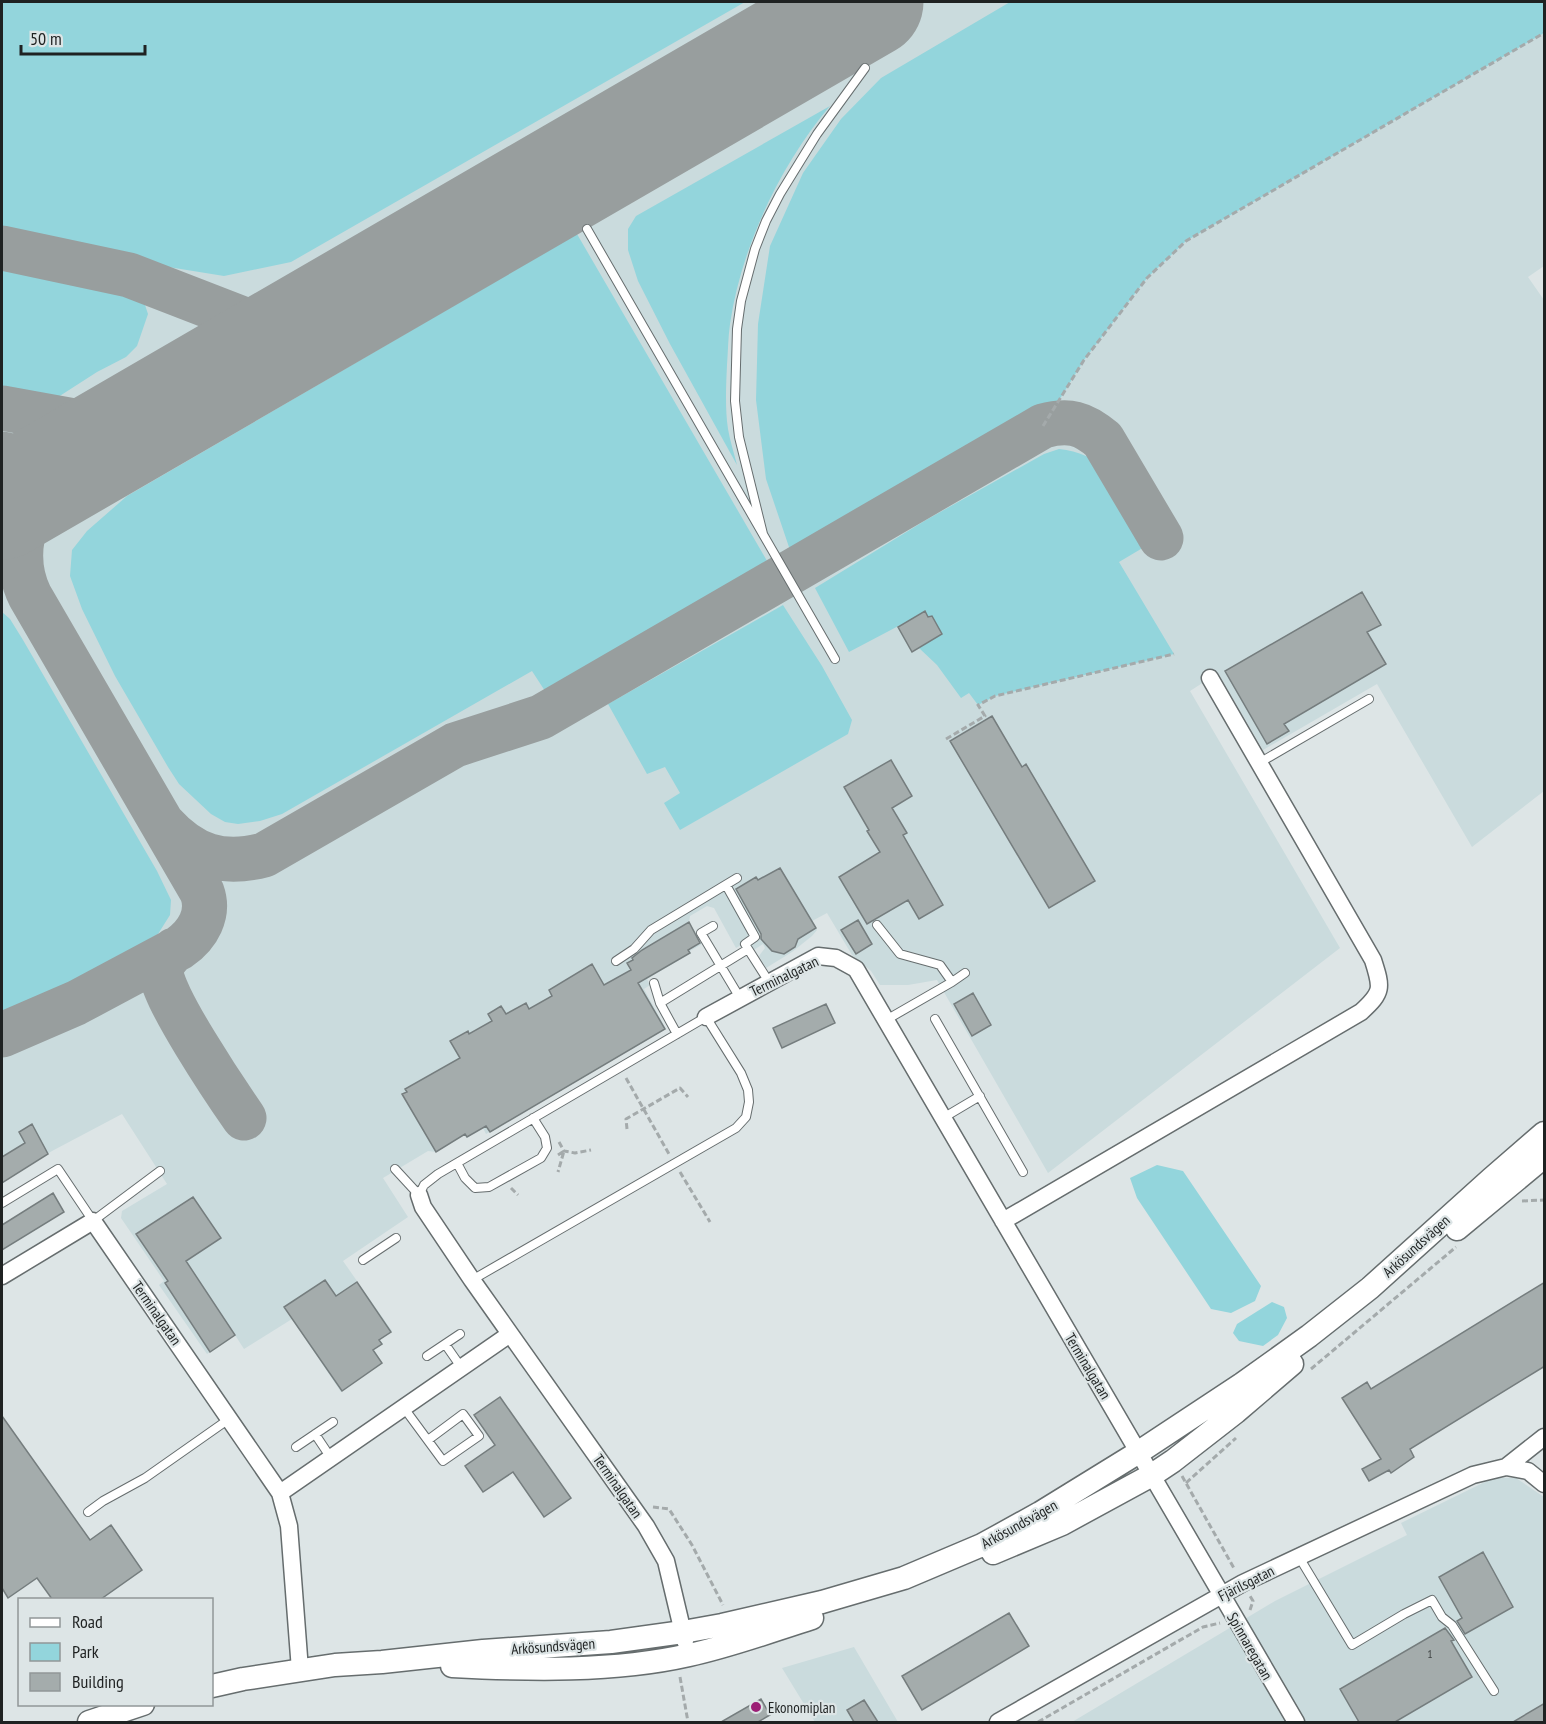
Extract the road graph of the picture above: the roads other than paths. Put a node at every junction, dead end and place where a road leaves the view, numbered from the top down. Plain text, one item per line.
1 (865, 68) dead end
2 (587, 229) dead end
3 (763, 534) junction
4 (835, 659) dead end
5 (1210, 678) dead end
6 (1369, 699) dead end
7 (1259, 763) junction
8 (737, 878) dead end
9 (726, 885) junction
10 (877, 925) dead end
11 (713, 926) dead end
12 (748, 950) junction
13 (616, 961) dead end
14 (721, 967) junction
15 (965, 973) dead end
16 (769, 982) junction
17 (952, 982) junction
18 (654, 983) dead end
19 (740, 998) junction
20 (660, 1003) junction
21 (706, 1017) junction
22 (935, 1019) dead end
23 (886, 1020) junction
24 (676, 1034) junction
25 (980, 1096) junction
26 (533, 1118) junction
27 (943, 1118) junction
28 (1545, 1133) edge
29 (1545, 1156) edge
30 (457, 1163) junction
31 (394, 1169) dead end
32 (160, 1171) dead end
33 (1023, 1172) dead end
34 (419, 1195) junction
35 (2, 1203) edge
36 (93, 1221) junction
37 (1003, 1221) junction
38 (396, 1238) dead end
39 (363, 1260) dead end
40 (2, 1276) edge
41 (472, 1280) junction
42 (460, 1334) dead end
43 (510, 1334) junction
44 (446, 1344) junction
45 (427, 1356) dead end
46 (461, 1367) junction
47 (404, 1408) junction
48 (230, 1418) junction
49 (333, 1422) dead end
50 (315, 1434) junction
51 (1545, 1437) edge
52 (428, 1440) junction
53 (296, 1447) dead end
54 (1139, 1452) junction
55 (331, 1458) junction
56 (1506, 1467) junction
57 (1152, 1475) junction
58 (1545, 1484) edge
59 (280, 1493) junction
60 (88, 1512) dead end
61 (1299, 1557) junction
62 (1220, 1595) junction
63 (683, 1632) junction
64 (683, 1657) junction
65 (382, 1662) junction
66 (300, 1670) junction
67 (213, 1686) edge
68 (1494, 1691) dead end
69 (137, 1706) edge
70 (89, 1722) edge
71 (998, 1722) edge
72 (1296, 1722) edge

1 - 3 lane
2 - 3 lane
3 - 4 lane
5 - 7 street
6 - 7 lane
7 - 37 street
8 - 9 lane
9 - 12 lane
9 - 13 lane
10 - 17 lane
11 - 14 lane
12 - 14 lane
12 - 16 lane
14 - 19 lane
14 - 20 lane
15 - 17 lane
16 - 19 street, Terminalgatan
16 - 23 street, Terminalgatan
17 - 23 lane
18 - 20 lane
19 - 21 street, Terminalgatan
20 - 24 lane
21 - 24 lane, Terminalgatan
21 - 41 lane
22 - 25 lane
23 - 27 street, Terminalgatan
24 - 26 lane, Terminalgatan
25 - 27 lane
25 - 33 lane
26 - 30 lane, Terminalgatan
26 - 30 lane
27 - 37 street, Terminalgatan
28 - 54 main road, Arkösundsvägen
29 - 57 main road, Arkösundsvägen
30 - 34 lane, Terminalgatan
31 - 34 lane
32 - 36 lane
34 - 41 street, Terminalgatan
35 - 36 lane
36 - 40 street
36 - 48 street, Terminalgatan
37 - 54 street, Terminalgatan
38 - 39 lane
41 - 43 street, Terminalgatan
42 - 44 lane
43 - 46 street
43 - 63 street, Terminalgatan
44 - 45 lane
44 - 46 lane
46 - 47 street
47 - 52 lane
47 - 55 street
48 - 59 street, Terminalgatan
48 - 60 lane
49 - 50 lane
50 - 53 lane
50 - 55 lane
51 - 56 street, Fjärilsgatan
52 - 52 lane
54 - 57 street, Terminalgatan
54 - 63 main road, Arkösundsvägen
55 - 59 street
56 - 58 street
56 - 61 street, Fjärilsgatan
57 - 62 street, Spinnaregatan
57 - 64 main road, Arkösundsvägen
59 - 66 street, Terminalgatan
61 - 62 street, Fjärilsgatan
61 - 68 lane
62 - 71 street, Fjärilsgatan
62 - 72 street, Spinnaregatan
63 - 64 street, Terminalgatan
63 - 65 main road, Arkösundsvägen
64 - 65 main road, Arkösundsvägen
65 - 66 main road, Arkösundsvägen
66 - 67 main road, Arkösundsvägen
69 - 70 main road

